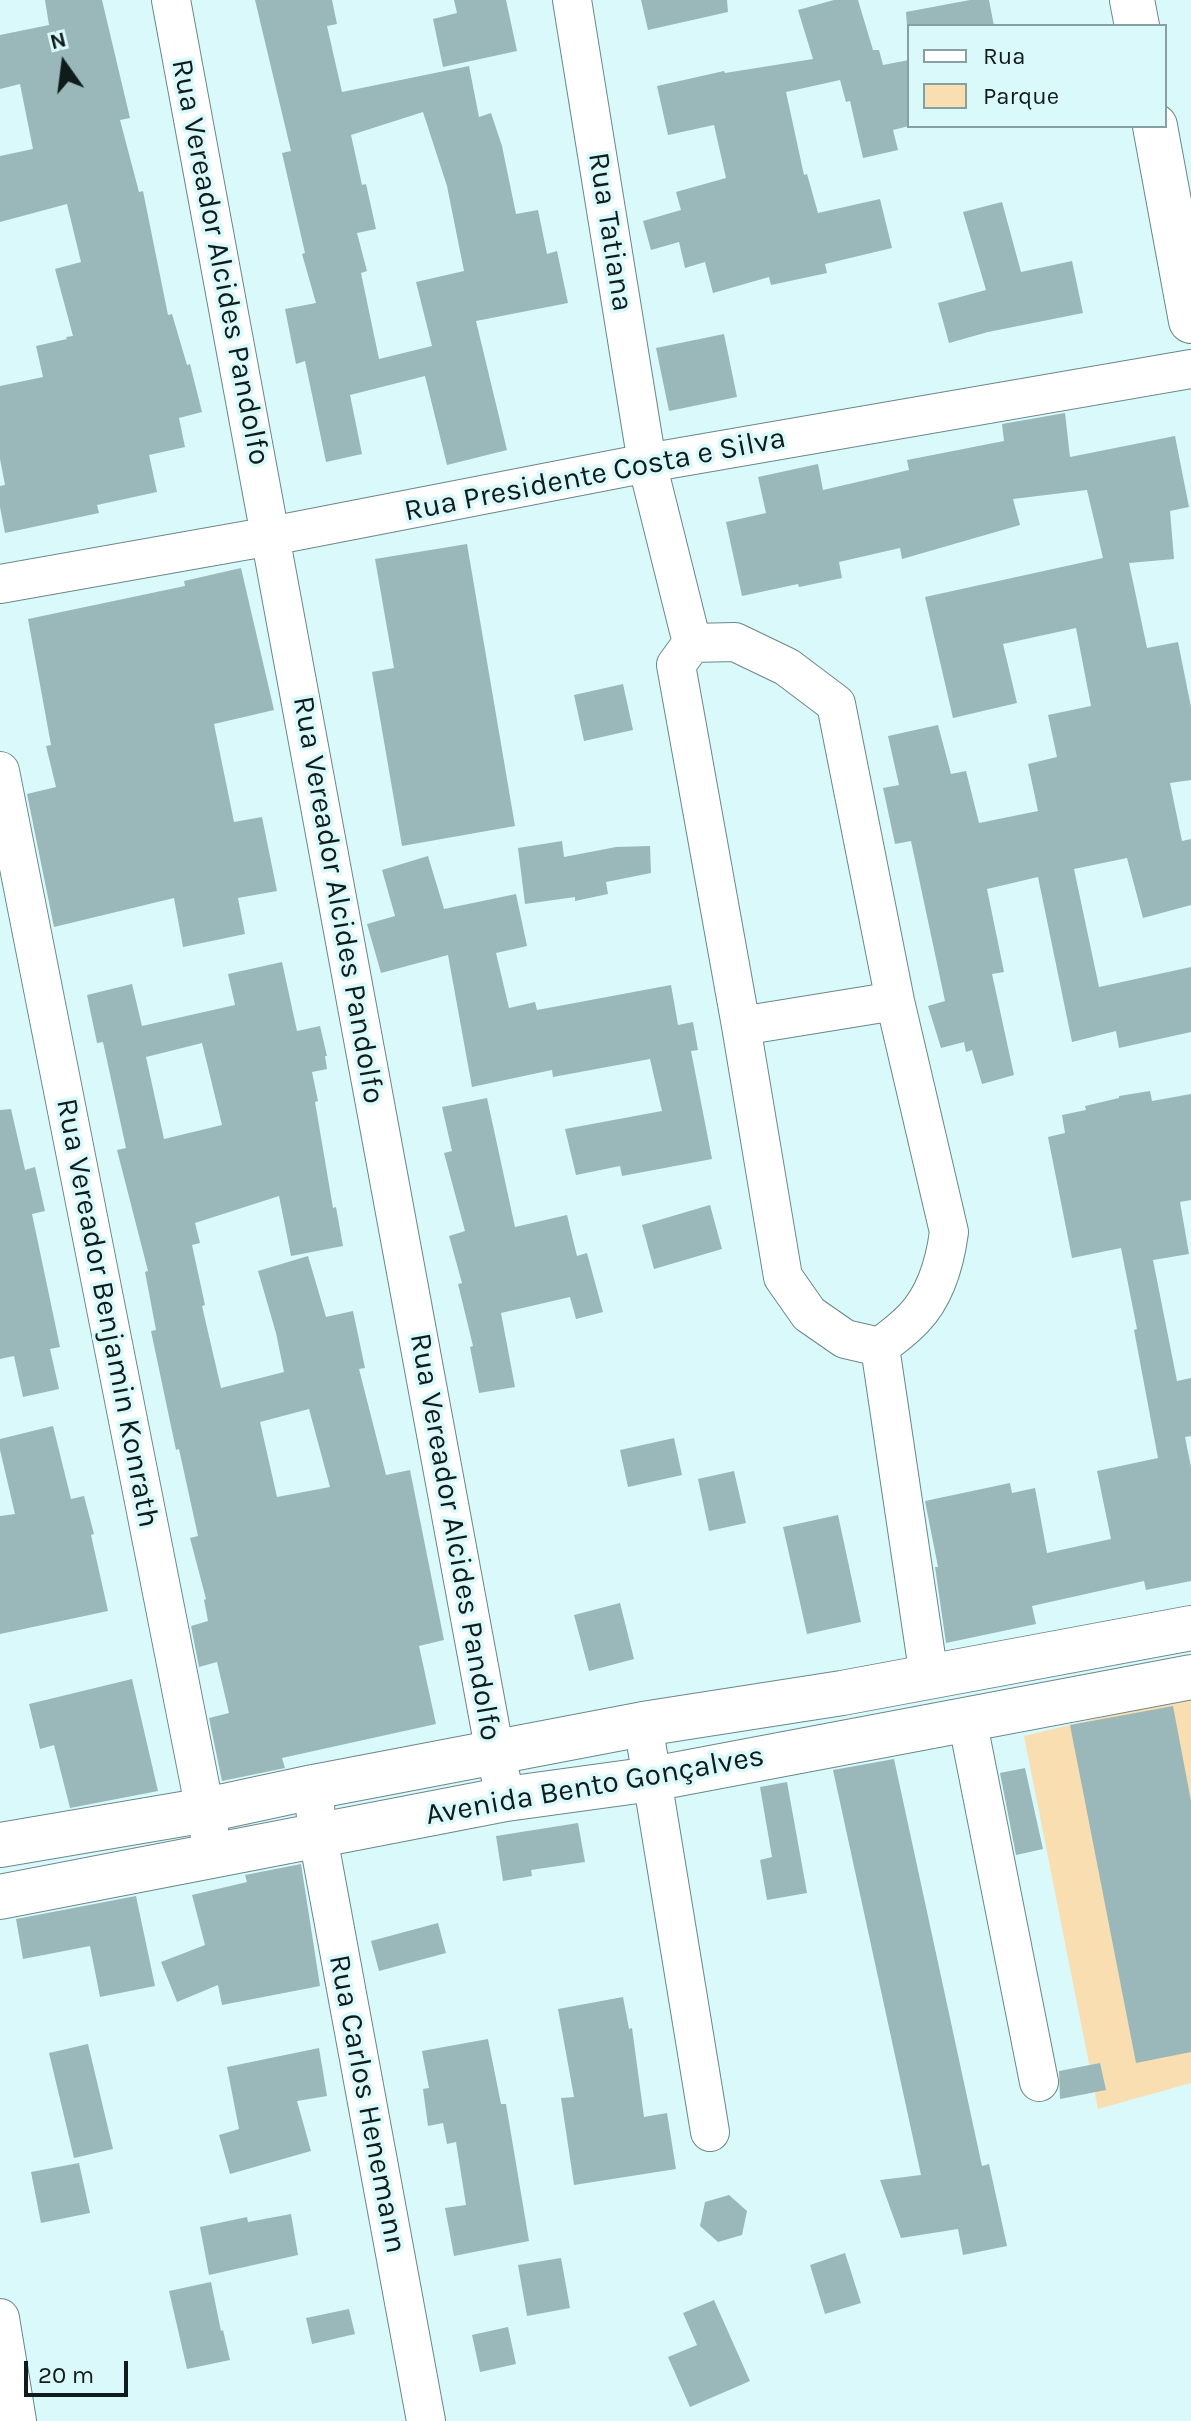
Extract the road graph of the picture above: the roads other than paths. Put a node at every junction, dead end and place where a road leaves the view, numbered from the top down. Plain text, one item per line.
1 (171, 0) edge
2 (572, 0) edge
3 (1132, 0) edge
4 (1137, 24) edge
5 (1155, 128) edge
6 (1191, 321) edge
7 (1191, 369) edge
8 (647, 463) junction
9 (271, 536) junction
10 (0, 584) edge
11 (692, 643) junction
12 (0, 771) edge
13 (895, 1001) junction
14 (741, 1026) junction
15 (880, 1347) junction
16 (1191, 1628) edge
17 (929, 1677) junction
18 (1191, 1677) edge
19 (967, 1719) junction
20 (643, 1724) junction
21 (495, 1753) junction
22 (652, 1779) junction
23 (313, 1787) junction
24 (506, 1799) junction
25 (206, 1810) junction
26 (318, 1837) junction
27 (0, 1845) edge
28 (214, 1856) junction
29 (0, 1897) edge
30 (1039, 2082) dead end
31 (710, 2132) dead end
32 (0, 2318) edge
33 (17, 2421) edge
34 (426, 2421) edge

1 - 9 street, Rua Vereador Alcides Pandolfo
2 - 8 street, Rua Tatiana
3 - 4 main road
5 - 6 main road
7 - 8 street, Rua Presidente Costa e Silva
8 - 9 street, Rua Presidente Costa e Silva
8 - 11 street, Rua Tatiana
9 - 10 street, Rua Presidente Costa e Silva
9 - 21 street, Rua Vereador Alcides Pandolfo
11 - 13 street
11 - 14 street
12 - 25 street, Rua Vereador Benjamin Konrath
13 - 14 street
13 - 15 street
14 - 15 street
15 - 17 street
16 - 17 main road, Avenida Bento Gonçalves
17 - 20 main road, Avenida Bento Gonçalves
18 - 19 main road, Avenida Bento Gonçalves
19 - 22 main road, Avenida Bento Gonçalves
19 - 30 street
20 - 21 main road, Avenida Bento Gonçalves
20 - 22 street
21 - 23 main road, Avenida Bento Gonçalves
21 - 24 street, Rua Vereador Alcides Pandolfo
22 - 24 main road, Avenida Bento Gonçalves
22 - 31 street
23 - 25 main road, Avenida Bento Gonçalves
23 - 26 street, Rua Carlos Henemann
24 - 26 main road, Avenida Bento Gonçalves
25 - 27 main road, Avenida Bento Gonçalves
25 - 28 street, Rua Vereador Benjamin Konrath
26 - 28 main road, Avenida Bento Gonçalves
26 - 34 street, Rua Carlos Henemann
28 - 29 main road, Avenida Bento Gonçalves
32 - 33 street

